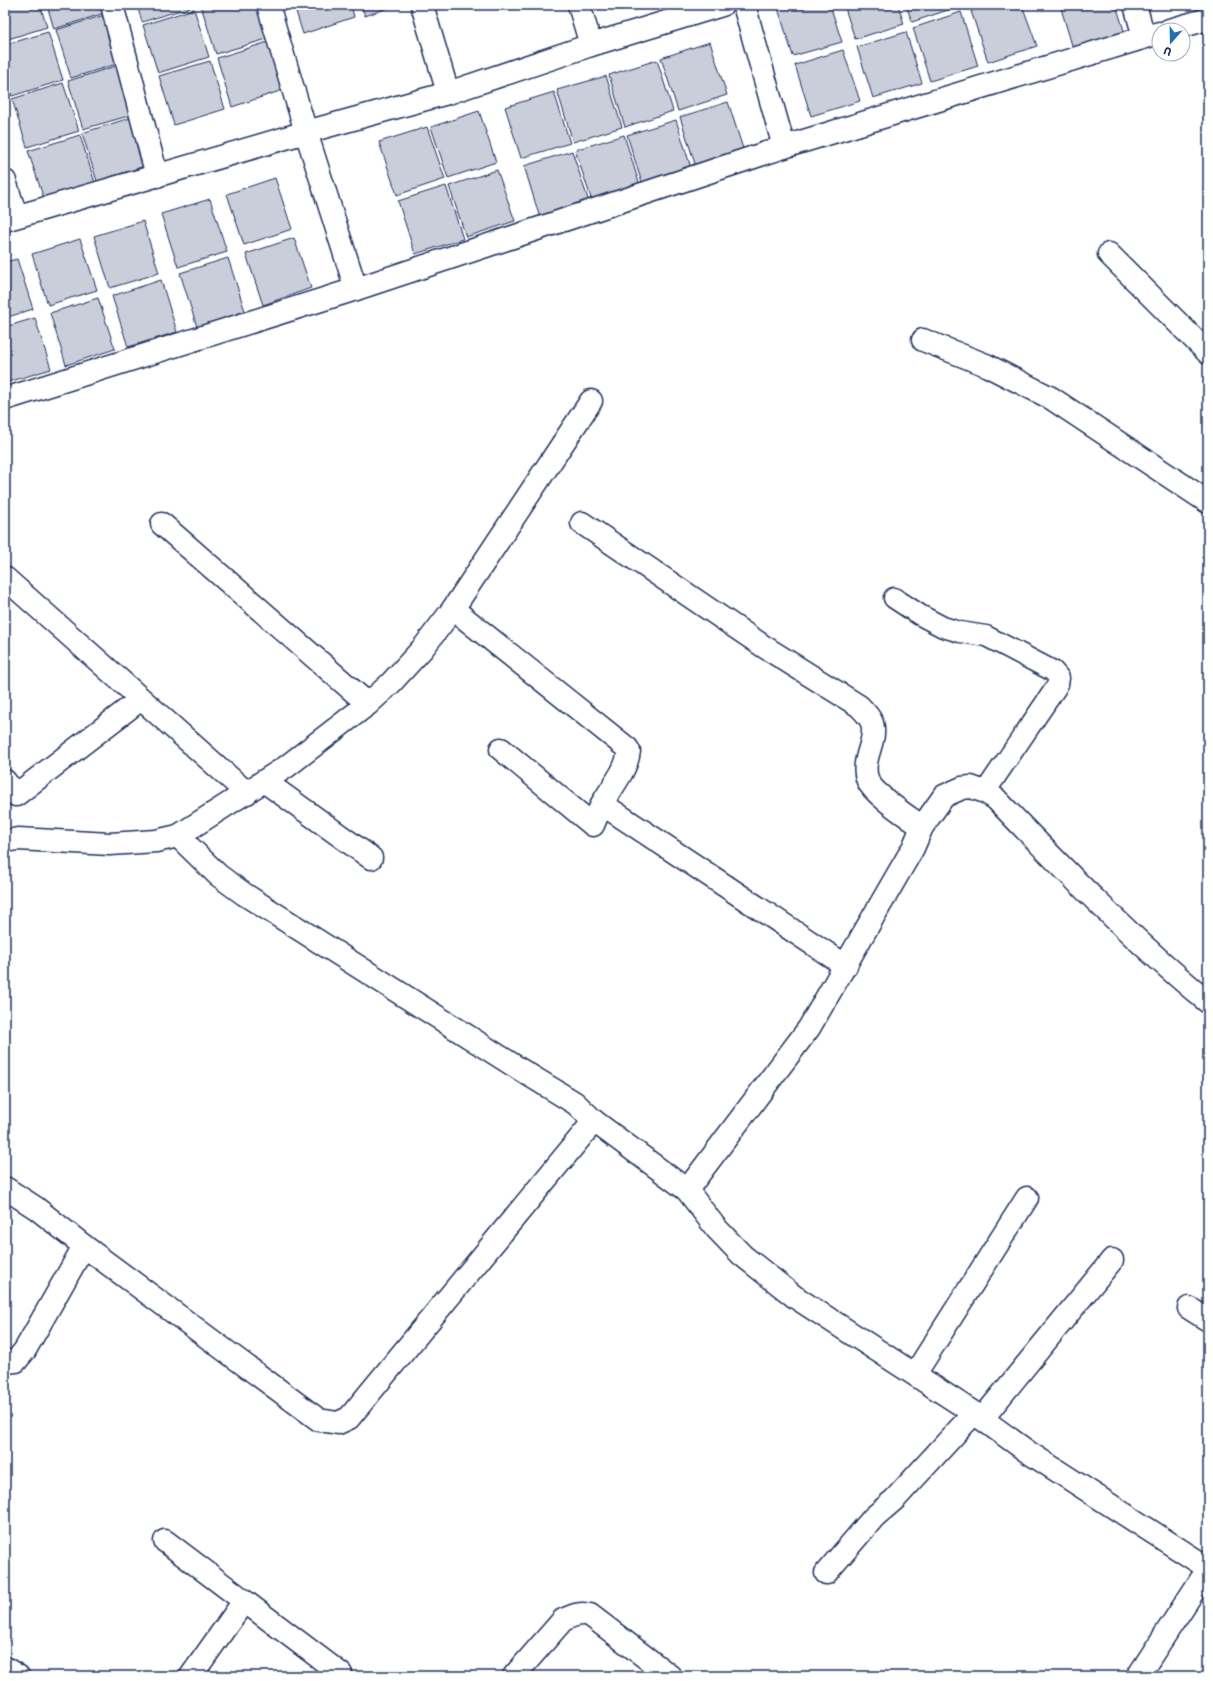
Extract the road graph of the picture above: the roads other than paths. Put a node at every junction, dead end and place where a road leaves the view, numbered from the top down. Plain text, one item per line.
1 (112, 5) edge
2 (268, 5) edge
3 (422, 5) edge
4 (579, 5) edge
5 (722, 5) edge
6 (744, 5) edge
7 (1135, 5) edge
8 (1208, 19) edge
9 (1191, 24) edge
10 (1151, 35) edge
11 (592, 45) junction
12 (448, 93) junction
13 (306, 132) junction
14 (784, 147) junction
15 (157, 176) junction
16 (5, 181) edge
17 (10, 218) edge
18 (1109, 254) dead end
19 (356, 289) junction
20 (923, 340) dead end
21 (1208, 353) edge
22 (5, 399) edge
23 (591, 401) dead end
24 (1208, 502) edge
25 (582, 523) dead end
26 (162, 524) dead end
27 (5, 578) edge
28 (894, 598) dead end
29 (453, 609) junction
30 (141, 699) junction
31 (368, 704) junction
32 (501, 749) dead end
33 (5, 781) edge
34 (256, 787) junction
35 (985, 792) junction
36 (602, 804) junction
37 (922, 827) junction
38 (178, 836) junction
39 (5, 841) edge
40 (371, 858) dead end
41 (846, 966) junction
42 (1208, 1002) edge
43 (594, 1121) junction
44 (5, 1188) edge
45 (688, 1190) junction
46 (1027, 1198) dead end
47 (84, 1246) junction
48 (1112, 1260) dead end
49 (1190, 1308) dead end
50 (1208, 1320) edge
51 (5, 1362) edge
52 (915, 1374) junction
53 (978, 1416) junction
54 (165, 1541) dead end
55 (1208, 1568) edge
56 (826, 1573) dead end
57 (244, 1601) junction
58 (5, 1668) edge
59 (341, 1674) dead end
60 (18, 1676) edge
61 (191, 1676) edge
62 (514, 1676) edge
63 (670, 1676) edge
64 (1138, 1676) edge

1 - 15 street
2 - 13 street
3 - 12 street
4 - 11 street
5 - 11 street
6 - 14 street
7 - 10 street
8 - 9 street
10 - 14 street
11 - 12 street
12 - 13 street
13 - 15 street
13 - 19 street
14 - 19 street
15 - 17 street
16 - 17 street
18 - 21 street
19 - 22 street
20 - 24 street
23 - 29 street
25 - 37 street
26 - 31 street
27 - 30 street
28 - 35 lane
29 - 31 street
29 - 36 street
30 - 33 street
30 - 34 street
31 - 34 street
32 - 36 street
34 - 38 street
34 - 40 street
35 - 37 street
35 - 42 street
36 - 41 street
37 - 41 street
38 - 39 street
38 - 43 street
41 - 45 street
43 - 45 street
43 - 47 street
44 - 47 street
45 - 52 street
46 - 52 street
47 - 51 street
48 - 53 street
49 - 50 street
52 - 53 street
53 - 55 street
53 - 56 street
54 - 57 street
55 - 64 street
57 - 59 street
57 - 61 street
58 - 60 street
62 - 63 street

